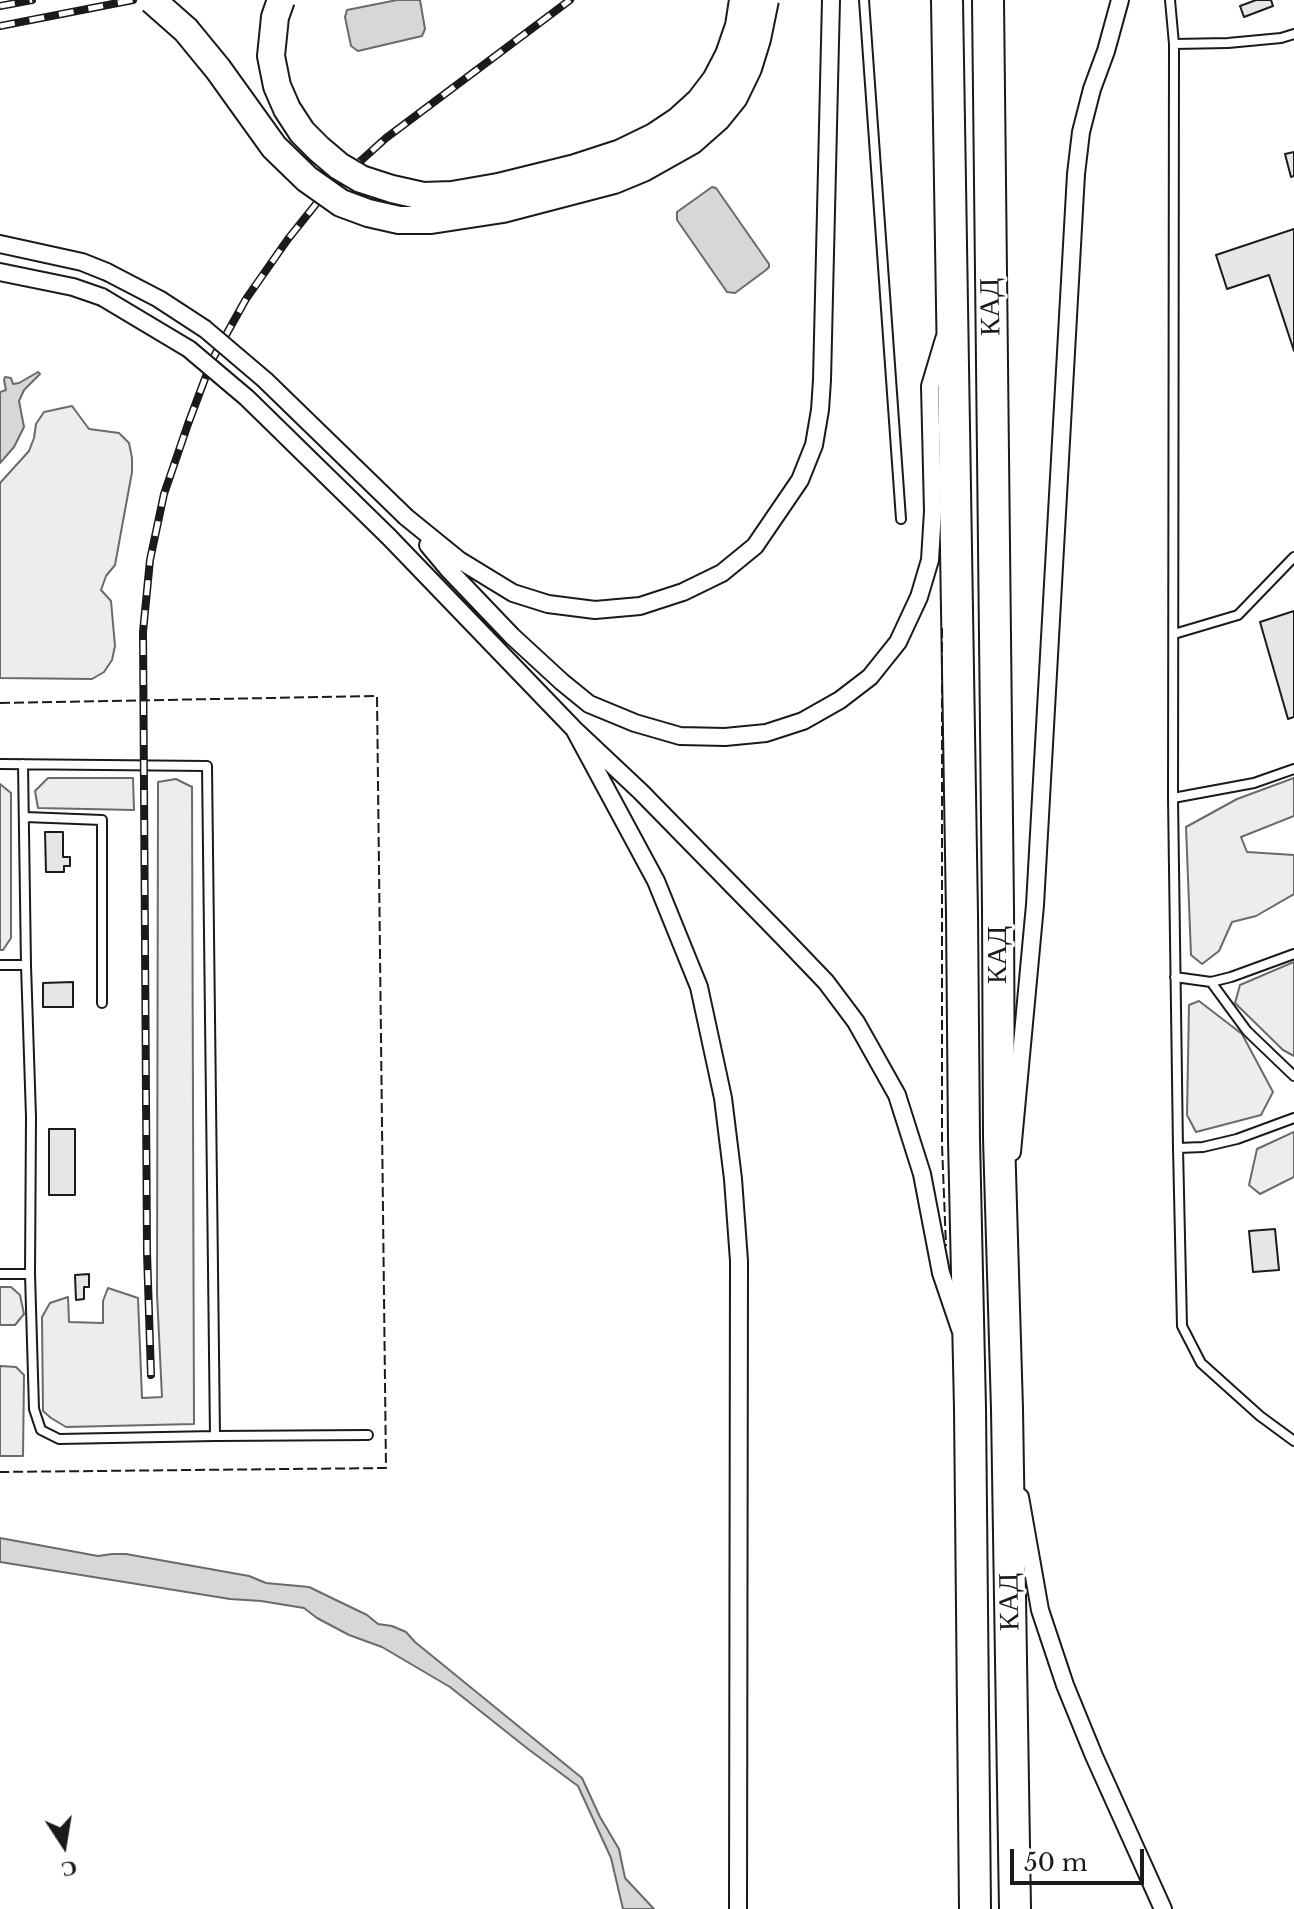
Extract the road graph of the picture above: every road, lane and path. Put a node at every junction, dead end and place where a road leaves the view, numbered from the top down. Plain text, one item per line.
1 (152, 0) edge
2 (281, 0) edge
3 (743, 0) edge
4 (765, 0) edge
5 (831, 0) edge
6 (864, 0) edge
7 (947, 0) edge
8 (988, 0) edge
9 (1120, 0) edge
10 (1170, 0) edge
11 (1294, 34) edge
12 (1174, 44) junction
13 (0, 244) edge
14 (0, 272) edge
15 (951, 315) junction
16 (406, 517) junction
17 (901, 519) dead end
18 (1294, 557) edge
19 (1174, 634) junction
20 (574, 729) junction
21 (0, 764) edge
22 (23, 764) junction
23 (1294, 769) edge
24 (1173, 798) junction
25 (25, 817) junction
26 (1294, 954) edge
27 (0, 965) edge
28 (26, 965) junction
29 (1175, 977) junction
30 (1211, 982) junction
31 (102, 1003) dead end
32 (1294, 1076) edge
33 (1294, 1118) edge
34 (1178, 1148) junction
35 (1003, 1245) junction
36 (0, 1274) edge
37 (30, 1274) junction
38 (969, 1357) junction
39 (1007, 1409) junction
40 (368, 1435) dead end
41 (215, 1436) junction
42 (1294, 1441) edge
43 (738, 1909) edge
44 (975, 1909) edge
45 (1015, 1909) edge
46 (1163, 1909) edge

1 - 4 main road, bridge
2 - 3 main road, bridge
5 - 16 street
6 - 17 lane
7 - 15 highway, КАД
8 - 35 highway, КАД
9 - 35 street
10 - 12 lane
11 - 12 lane
12 - 19 lane
13 - 16 street, bridge
14 - 20 street, bridge
15 - 16 street
15 - 38 highway, КАД
18 - 19 lane
19 - 24 lane
20 - 38 street
20 - 43 street
21 - 22 lane
22 - 25 lane
22 - 41 lane
23 - 24 lane
24 - 29 lane
25 - 28 lane
25 - 31 lane
26 - 30 lane
27 - 28 lane
28 - 37 lane
29 - 30 lane
29 - 34 lane
30 - 32 lane
33 - 34 lane
34 - 42 lane
35 - 39 highway, КАД
36 - 37 lane
37 - 41 lane
38 - 44 highway, КАД
39 - 45 highway, КАД
39 - 46 street
40 - 41 lane

